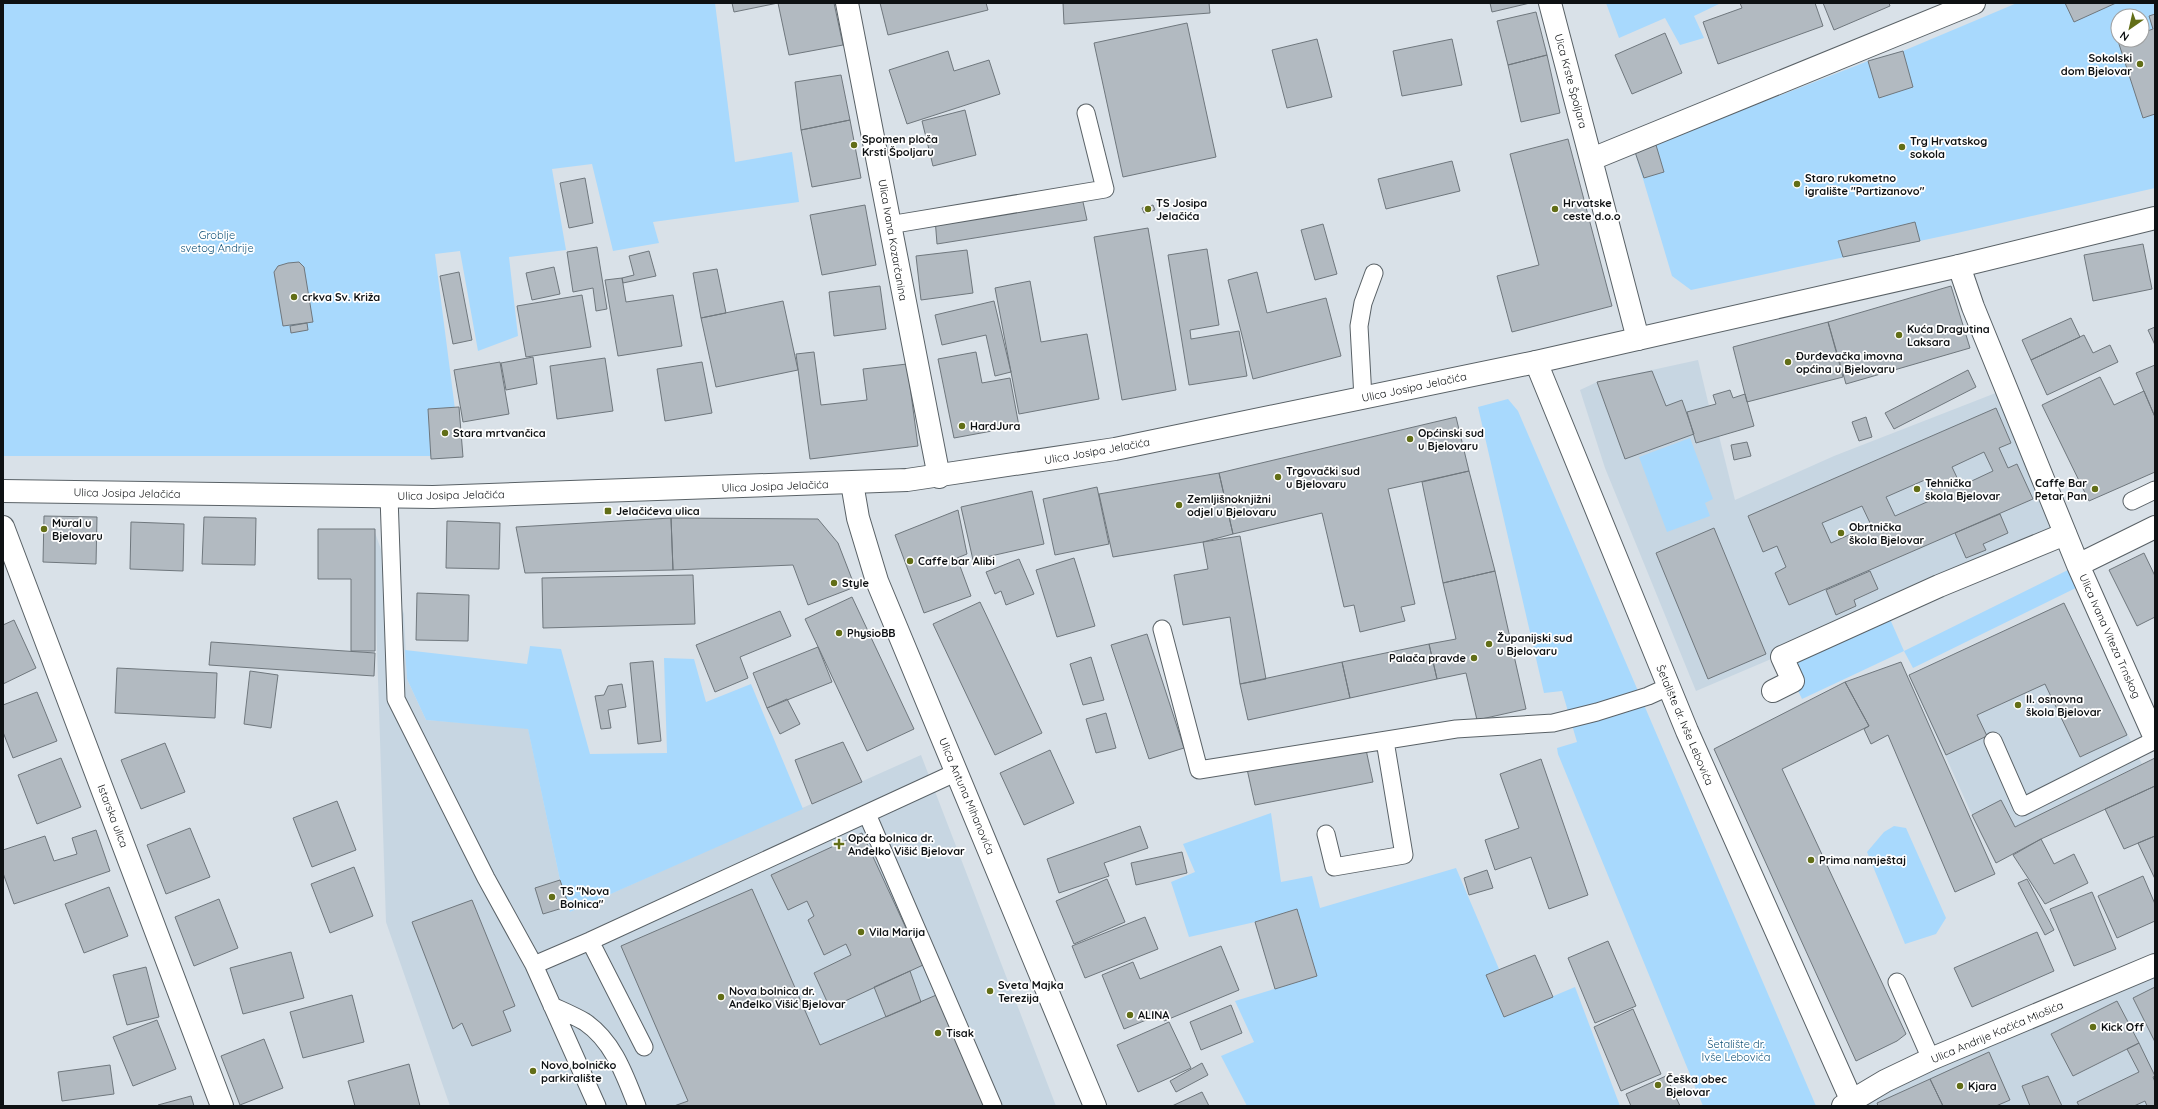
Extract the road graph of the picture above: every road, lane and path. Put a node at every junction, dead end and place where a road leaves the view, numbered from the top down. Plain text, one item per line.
1 (847, 3) edge
2 (1550, 3) edge
3 (1974, 3) edge
4 (1086, 113) dead end
5 (1592, 159) junction
6 (2155, 218) edge
7 (889, 225) junction
8 (1959, 266) junction
9 (1374, 273) dead end
10 (1638, 339) junction
11 (1536, 362) junction
12 (1363, 398) junction
13 (939, 477) junction
14 (852, 483) junction
15 (2155, 490) edge
16 (3, 491) edge
17 (389, 496) junction
18 (2132, 501) dead end
19 (3, 527) edge
20 (2155, 527) edge
21 (2072, 550) junction
22 (1162, 629) dead end
23 (1668, 687) junction
24 (1773, 691) dead end
25 (2155, 739) edge
26 (1385, 741) junction
27 (1993, 741) dead end
28 (957, 772) junction
29 (867, 814) junction
30 (1326, 834) dead end
31 (590, 941) junction
32 (534, 965) junction
33 (2155, 965) edge
34 (1897, 982) dead end
35 (552, 1006) junction
36 (644, 1047) dead end
37 (1931, 1059) junction
38 (1850, 1105) edge
39 (222, 1106) edge
40 (597, 1106) edge
41 (637, 1106) edge
42 (993, 1106) edge
43 (1095, 1106) edge

1 - 7 street, Ulica Ivana Kozarčanina
2 - 5 street, Uica Krste Špoljara
3 - 5 street
4 - 7 lane
5 - 10 street
6 - 8 street
7 - 13 street, Ulica Ivana Kozarčanina
8 - 10 street
8 - 21 street, Ulica Ivana Viteza Trnskog
9 - 12 lane
10 - 11 street
11 - 12 street, Ulica Josipa Jelačića
11 - 23 street, Šetalište dr. Ivše Lebovića
12 - 13 street, Ulica Josipa Jelačića
13 - 14 street, Ulica Josipa Jelačića
14 - 17 street, Ulica Josipa Jelačića
14 - 28 street, Ulica Antuna Mihanovića
15 - 18 lane
16 - 17 street, Ulica Josipa Jelačića
17 - 32 lane
19 - 39 street, Istarska ulica
20 - 21 street
21 - 24 street
21 - 25 street, Ulica Ivana Viteza Trnskog
22 - 26 lane
23 - 26 lane
23 - 38 street, Šetalište dr. Ivše Lebovića
25 - 27 lane
26 - 30 lane
28 - 29 lane
28 - 43 street, Ulica Antuna Mihanovića
29 - 31 lane
29 - 42 lane
31 - 32 lane
31 - 36 lane
32 - 35 lane
33 - 37 street, Ulica Andrije Kačića Miošića
34 - 37 lane
35 - 40 lane
35 - 41 lane
37 - 38 street, Ulica Andrije Kačića Miošića

